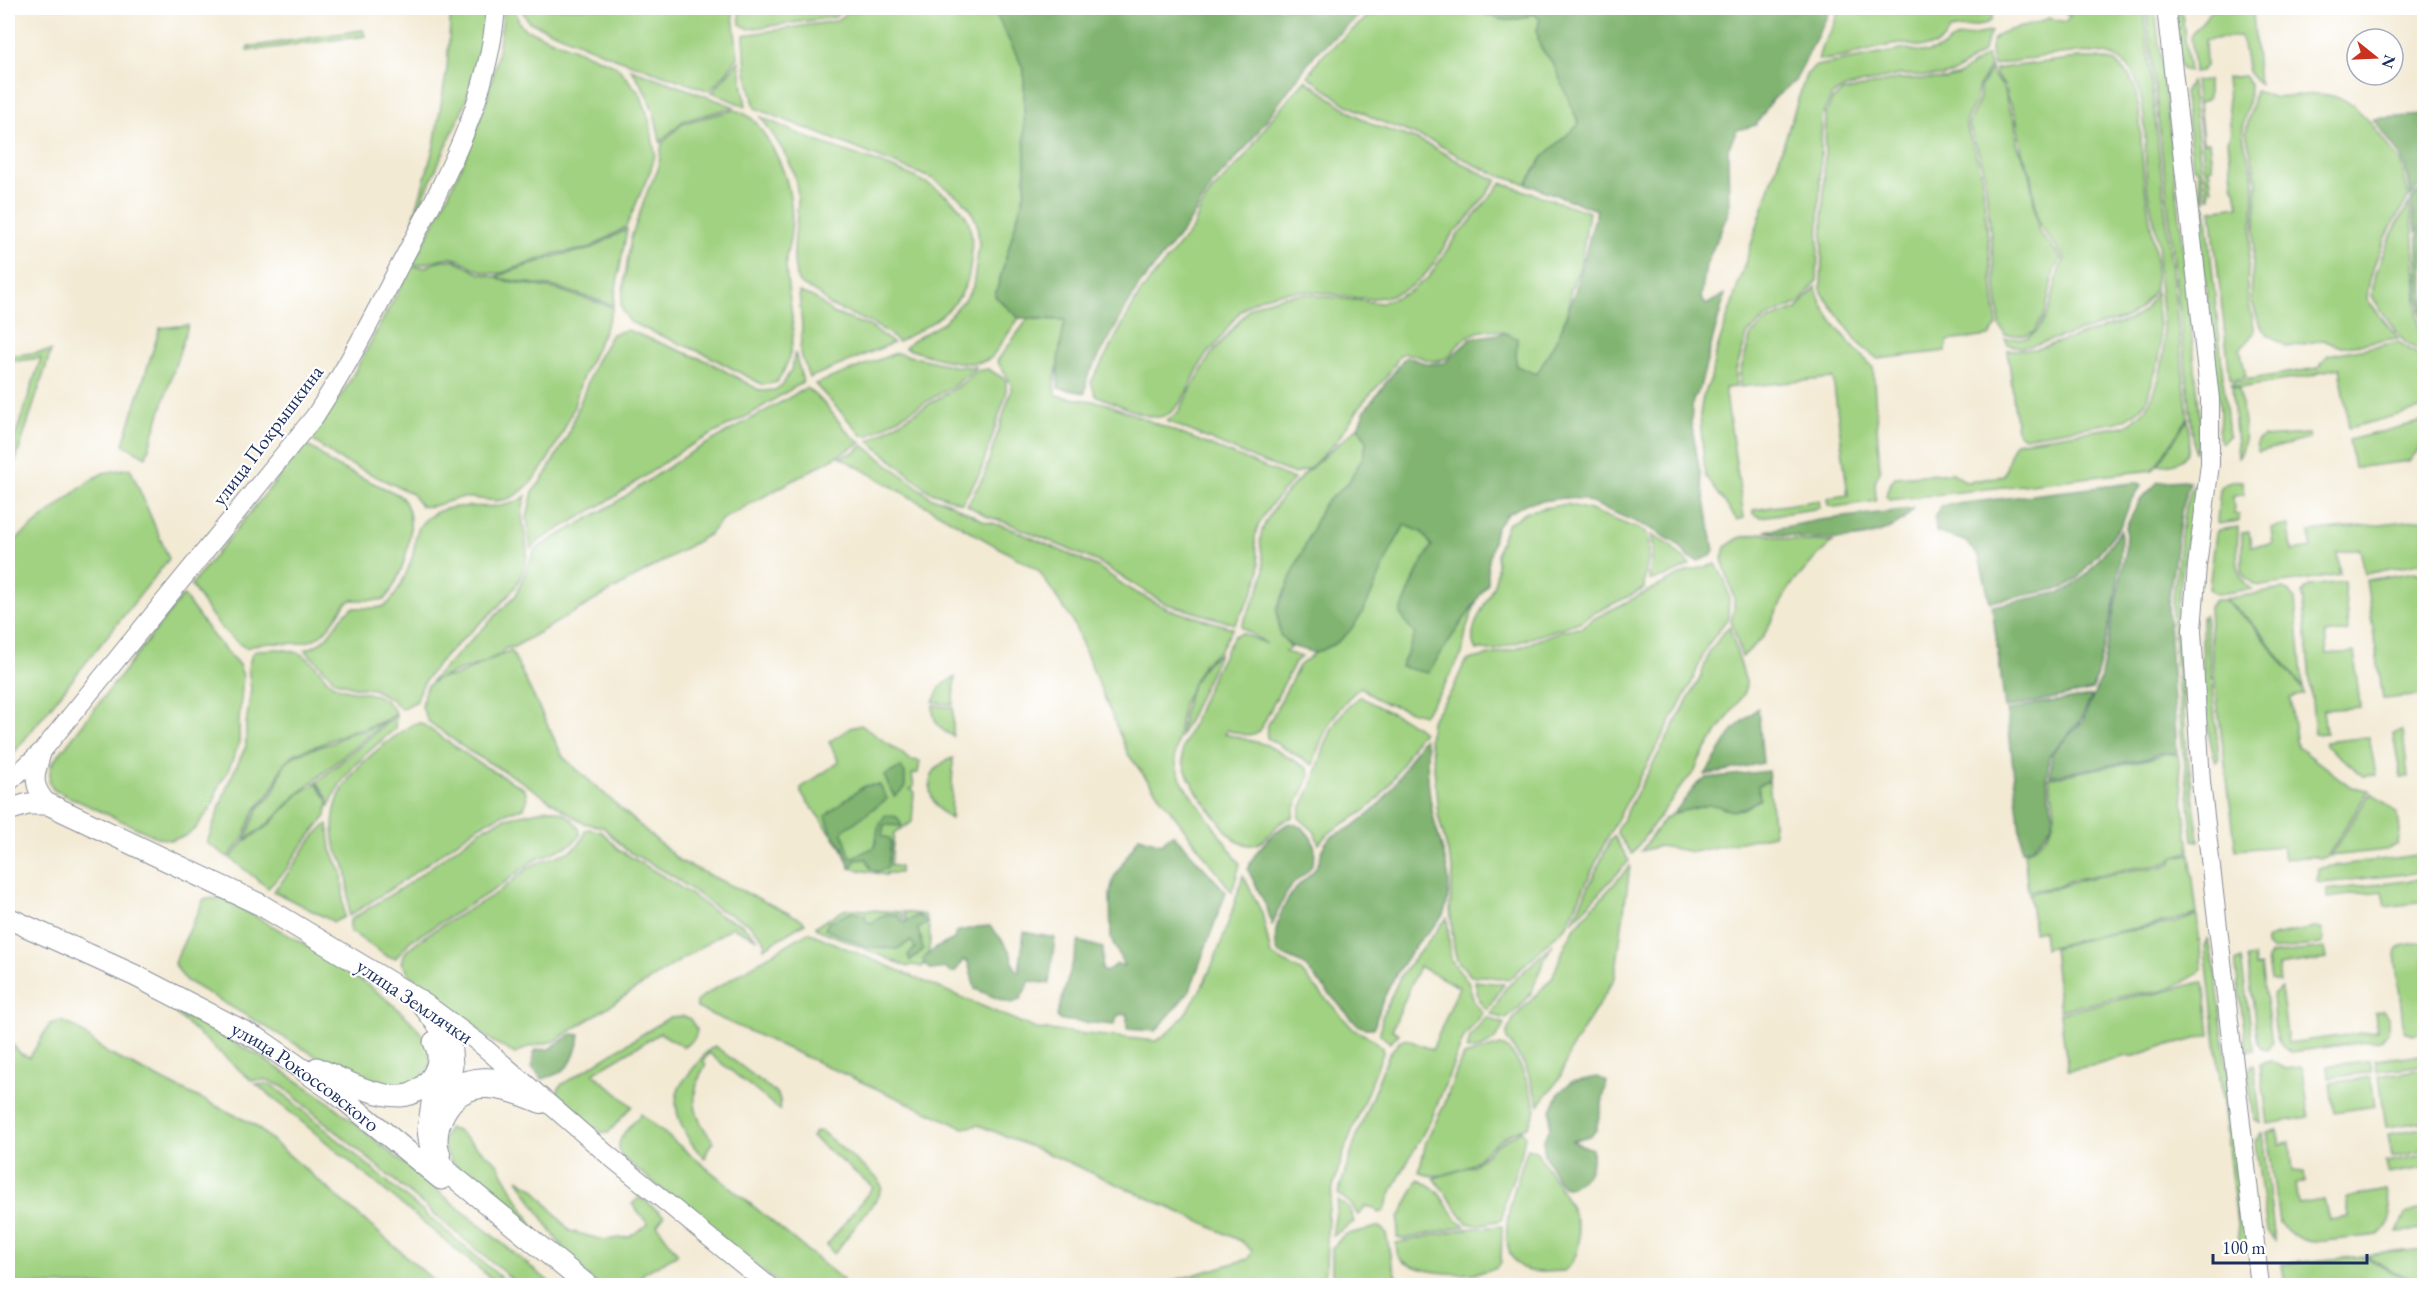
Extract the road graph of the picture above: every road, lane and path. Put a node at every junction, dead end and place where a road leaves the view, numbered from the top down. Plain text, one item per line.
1 (496, 8) edge
2 (2166, 8) edge
3 (43, 750) junction
4 (8, 783) edge
5 (48, 804) junction
6 (8, 810) edge
7 (8, 918) edge
8 (380, 977) junction
9 (419, 1000) junction
10 (282, 1053) junction
11 (522, 1082) junction
12 (447, 1086) junction
13 (335, 1092) junction
14 (432, 1103) junction
15 (556, 1110) junction
16 (448, 1172) junction
17 (570, 1286) edge
18 (588, 1286) edge
19 (769, 1286) edge
20 (2260, 1286) edge

1 - 3 main road, улица Покрышкина
2 - 20 main road
3 - 4 main road
3 - 5 main road
5 - 6 highway
5 - 8 highway, улица Землячки
7 - 10 highway, улица Рокоссовского
8 - 9 highway, улица Землячки
8 - 10 highway
9 - 11 main road, улица Землячки
9 - 12 highway
10 - 13 highway, улица Рокоссовского
11 - 12 main road
11 - 15 main road, улица Землячки
12 - 14 highway
13 - 14 highway
13 - 17 highway, улица Рокоссовского
14 - 16 highway
15 - 16 main road
15 - 19 main road, улица Землячки
16 - 18 highway

